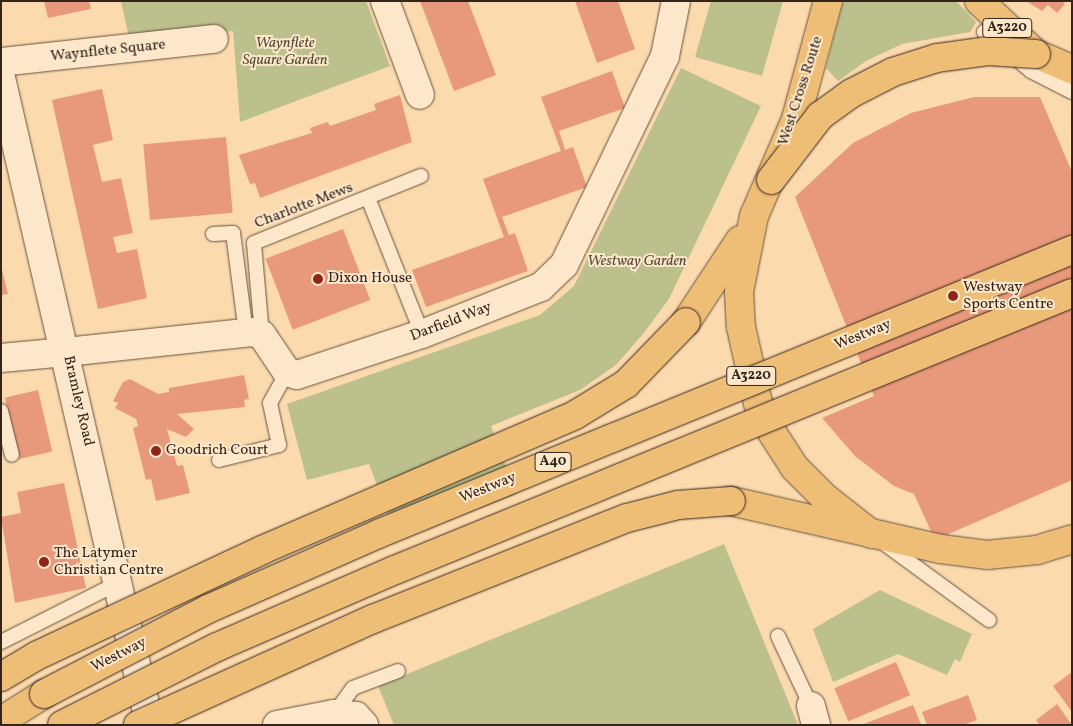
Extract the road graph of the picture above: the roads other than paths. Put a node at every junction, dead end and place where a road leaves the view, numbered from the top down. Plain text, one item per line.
1 (385, 1) edge
2 (676, 1) edge
3 (828, 1) edge
4 (979, 1) edge
5 (984, 32) dead end
6 (214, 39) dead end
7 (1036, 54) junction
8 (1, 62) edge
9 (1072, 69) edge
10 (1, 78) edge
11 (1072, 92) edge
12 (420, 94) dead end
13 (421, 176) dead end
14 (771, 180) junction
15 (368, 198) junction
16 (754, 216) junction
17 (213, 234) dead end
18 (1072, 250) edge
19 (1072, 293) edge
20 (254, 334) junction
21 (422, 334) junction
22 (66, 352) junction
23 (1, 358) edge
24 (287, 372) junction
25 (1, 411) edge
26 (12, 455) dead end
27 (219, 460) dead end
28 (871, 534) junction
29 (1072, 539) edge
30 (120, 582) junction
31 (989, 620) dead end
32 (778, 636) dead end
33 (1, 642) edge
34 (398, 671) dead end
35 (1, 678) edge
36 (334, 714) junction
37 (814, 715) edge
38 (1, 721) edge
39 (62, 725) edge
40 (138, 725) edge
41 (150, 725) edge
42 (277, 725) edge
43 (364, 725) edge

1 - 12 street
2 - 21 street, Darfield Way
3 - 14 highway, West Cross Route / A3220, bridge
4 - 7 highway, A3220
5 - 11 lane
6 - 8 street, Waynflete Square
7 - 9 highway, A3220
7 - 14 highway, A3220, bridge
10 - 22 street, Bramley Road
13 - 15 lane, Charlotte Mews
14 - 16 highway, A3220
15 - 20 lane, Charlotte Mews
15 - 21 lane, Charlotte Mews
16 - 28 highway, A3220, bridge
16 - 35 highway, A40, bridge
17 - 20 lane
18 - 38 highway, Westway / A40, bridge
19 - 39 highway, A40, bridge
20 - 22 street
20 - 24 street
21 - 24 street, Darfield Way
22 - 23 street
22 - 30 street, Bramley Road
24 - 27 lane
25 - 26 lane
28 - 29 highway
28 - 31 lane
28 - 40 highway, bridge
30 - 33 lane
30 - 41 street, Bramley Road
32 - 37 lane
34 - 36 lane
36 - 42 street
36 - 43 street

